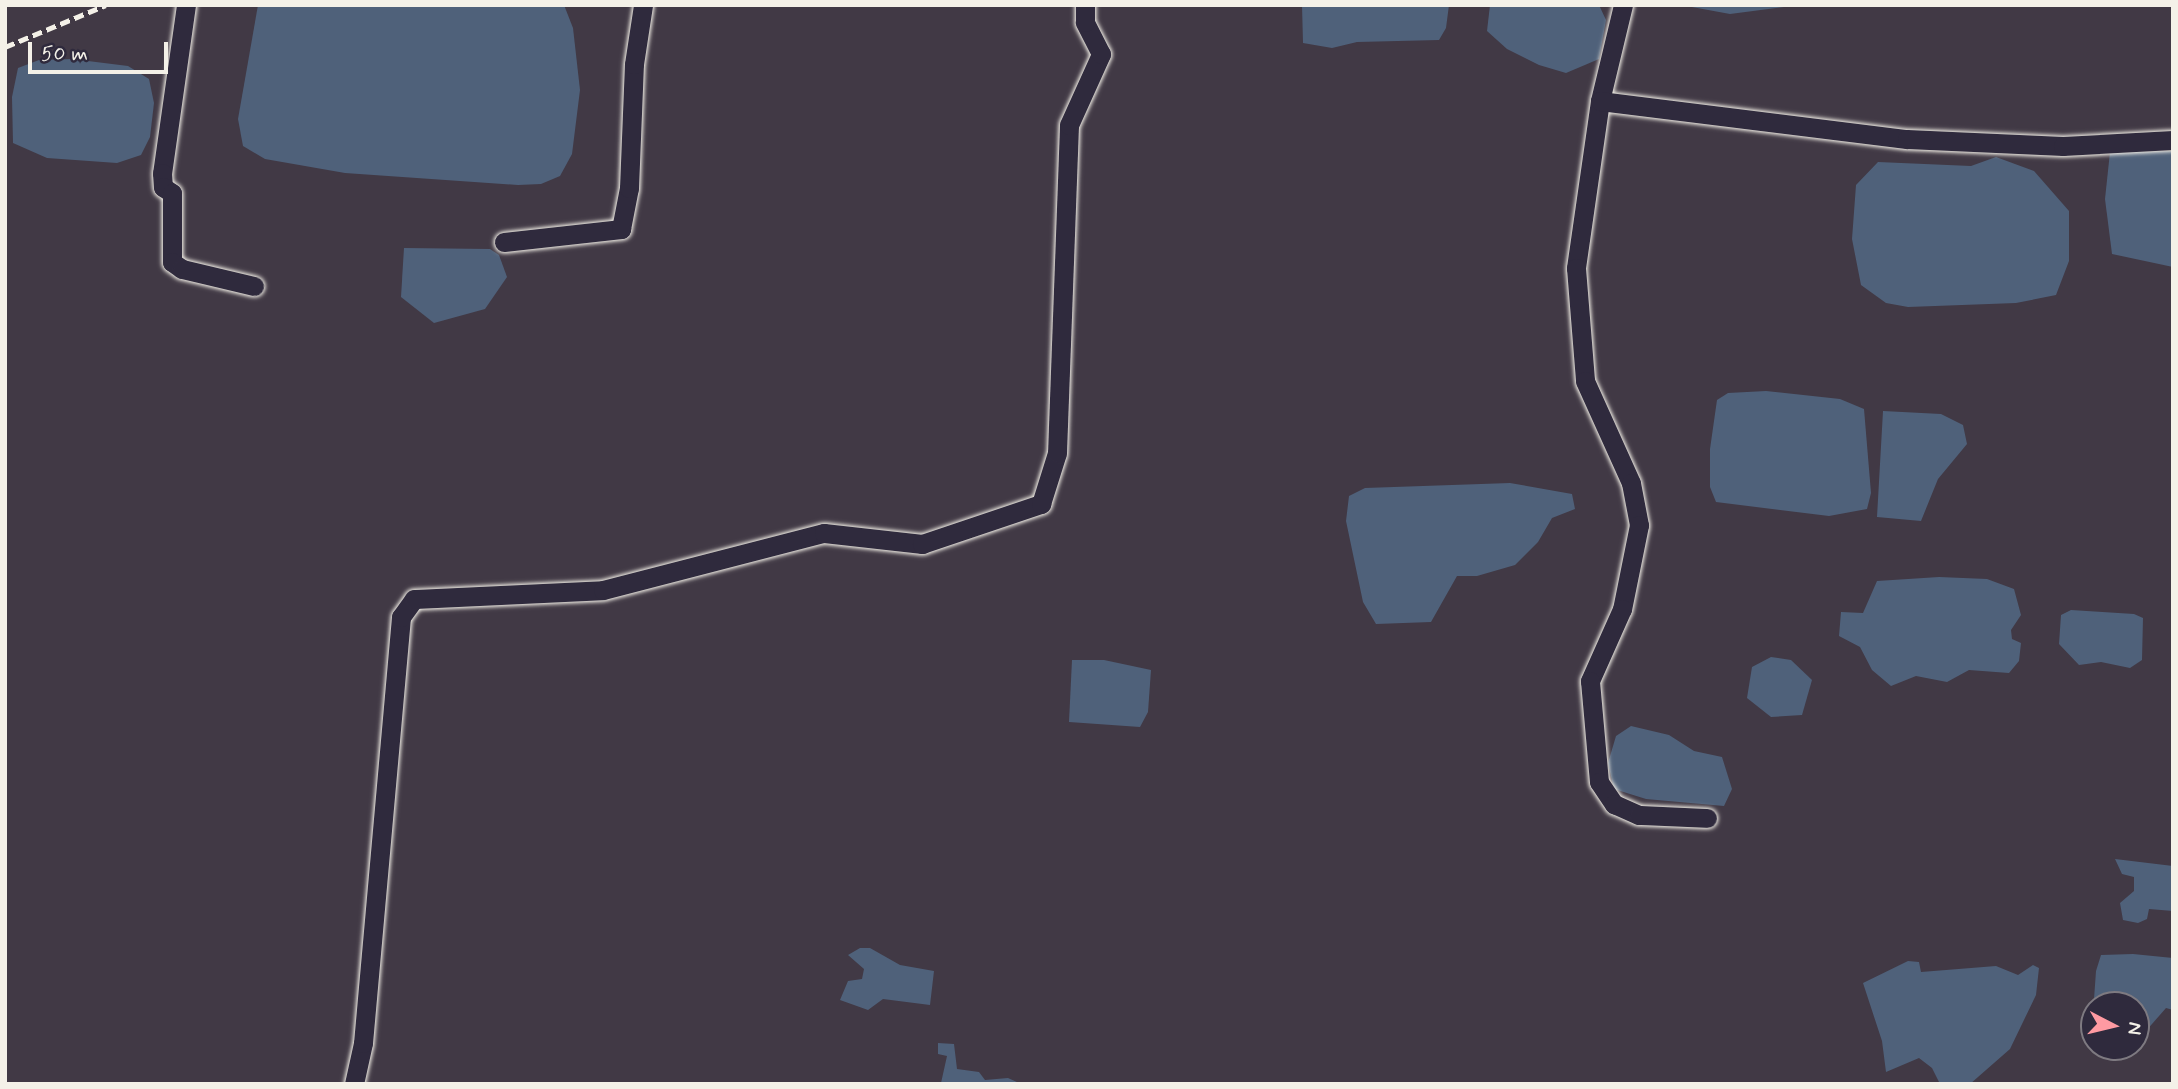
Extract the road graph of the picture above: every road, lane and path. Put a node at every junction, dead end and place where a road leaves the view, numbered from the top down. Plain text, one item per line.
1 (186, 5) edge
2 (643, 5) edge
3 (1085, 5) edge
4 (1623, 5) edge
5 (1600, 101) junction
6 (2173, 140) edge
7 (504, 242) dead end
8 (254, 286) dead end
9 (1707, 818) dead end
10 (354, 1084) edge

1 - 8 street
2 - 7 street
3 - 10 street
4 - 5 street
5 - 6 street
5 - 9 street

